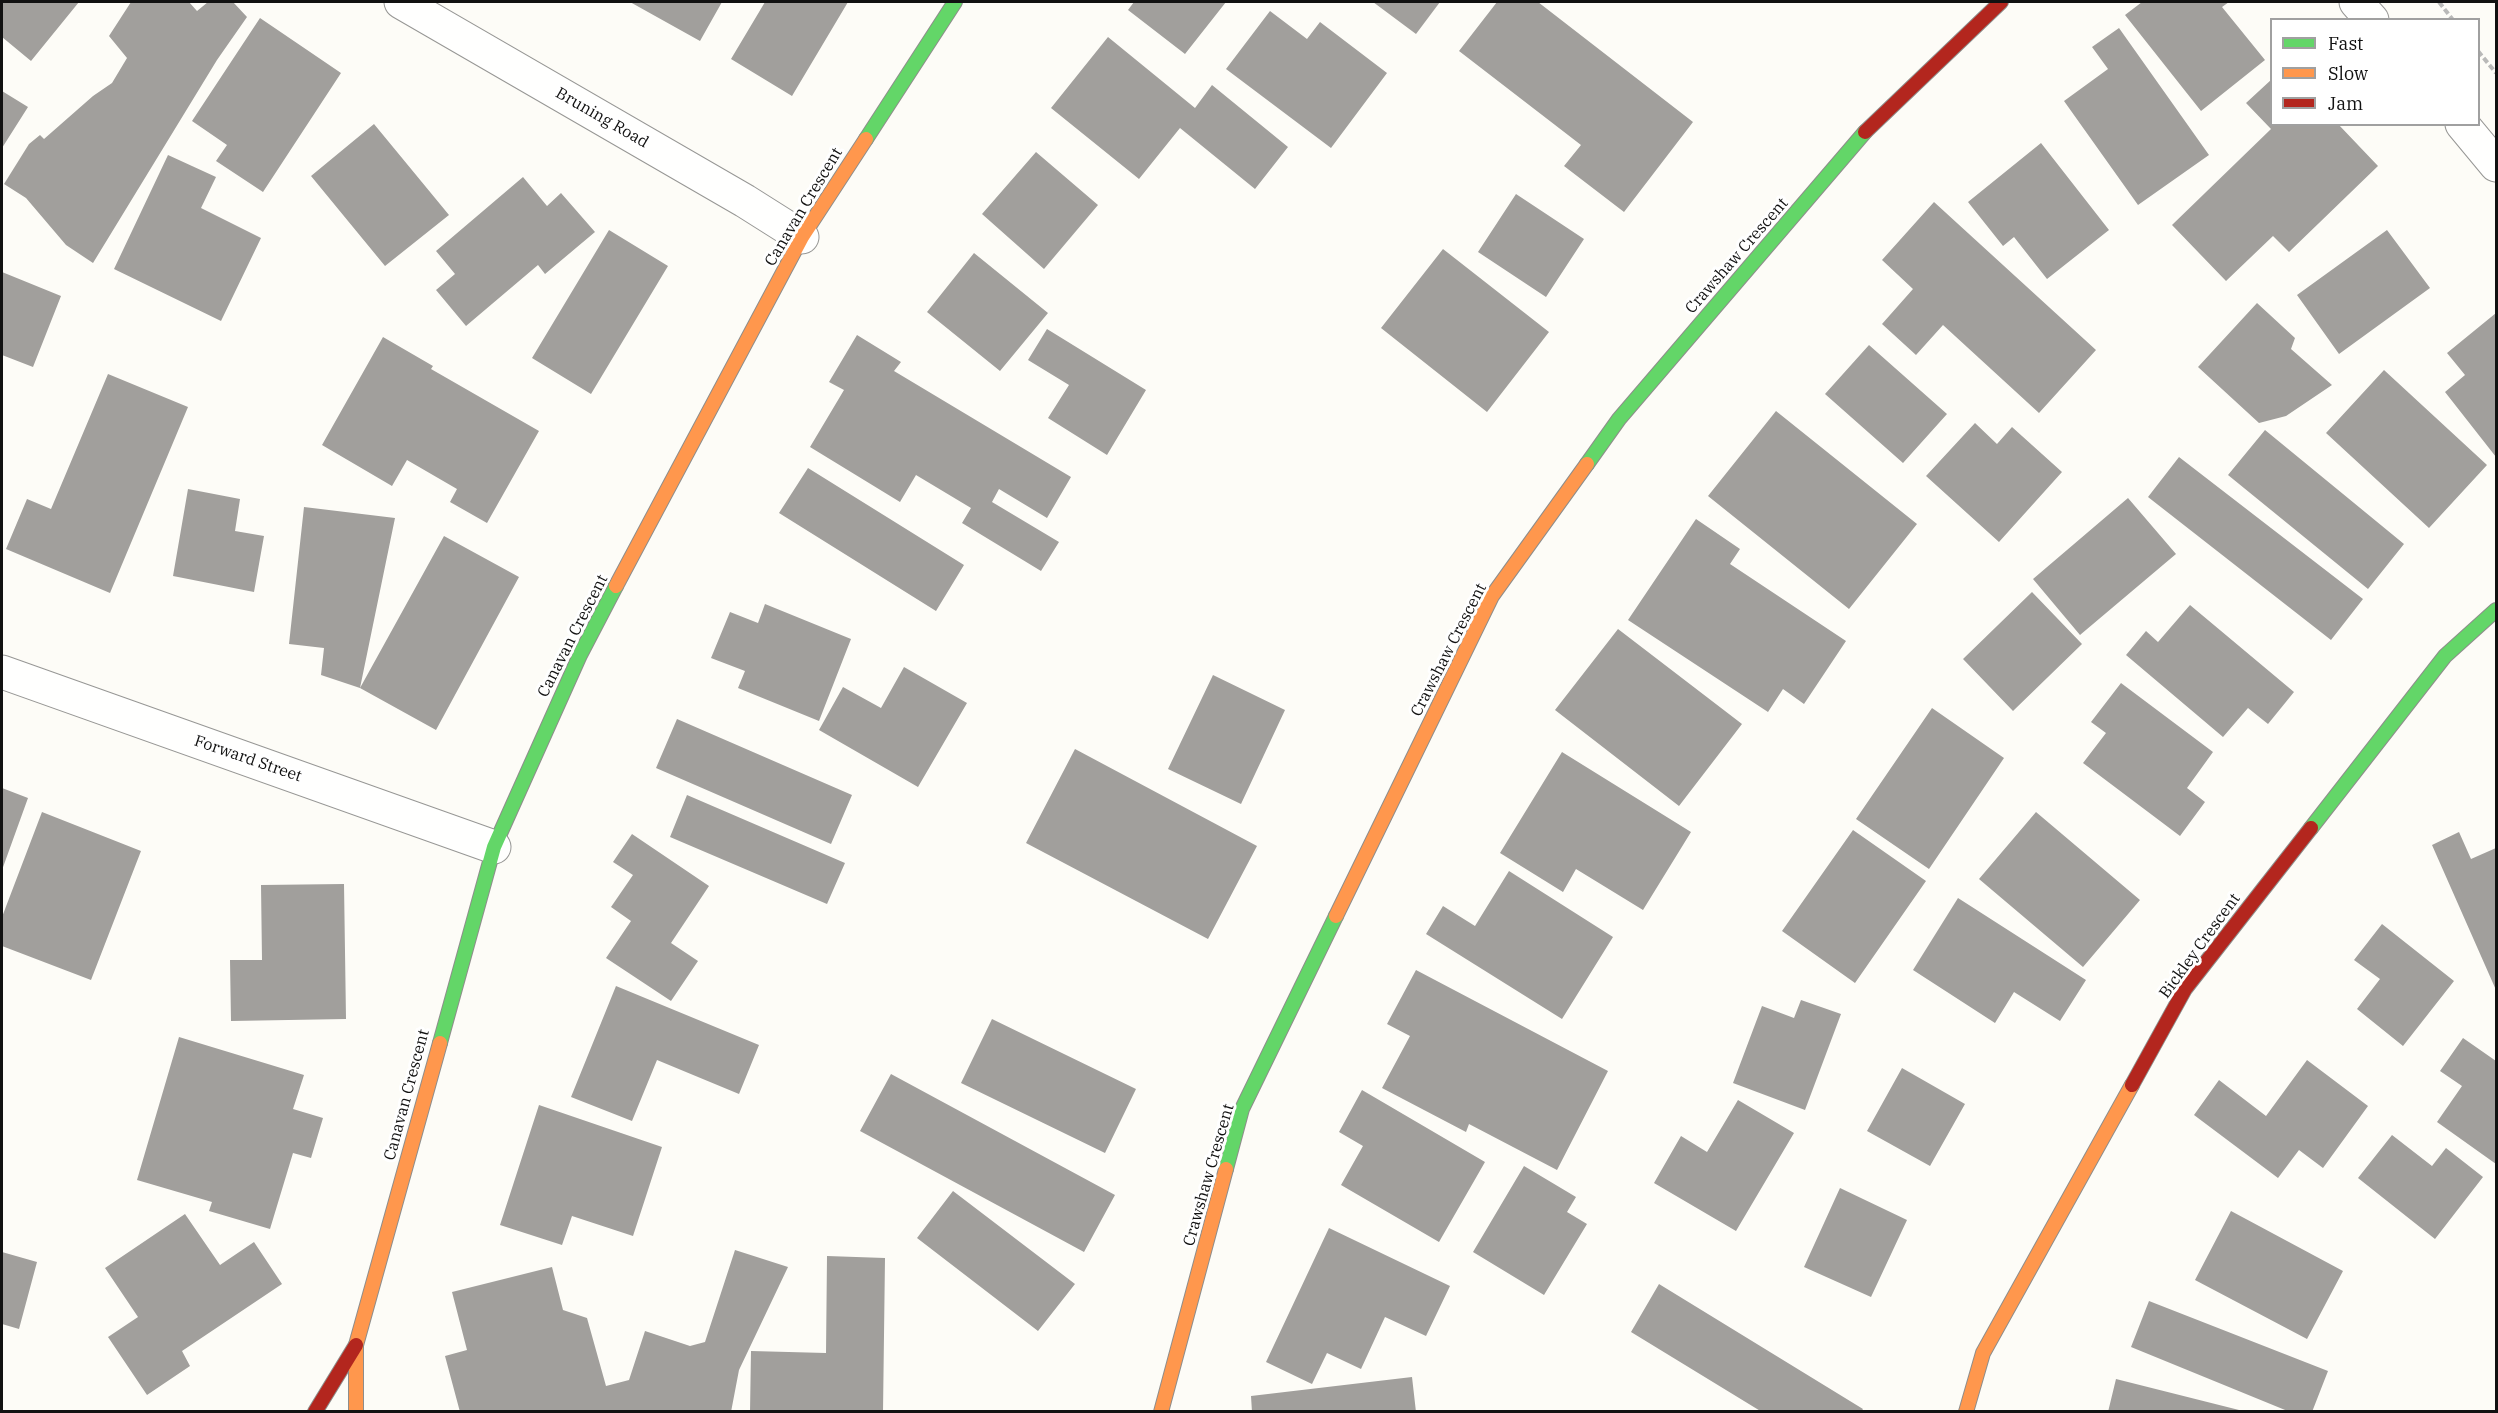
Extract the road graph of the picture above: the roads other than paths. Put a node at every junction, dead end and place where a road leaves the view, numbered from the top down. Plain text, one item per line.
1 (401, 2) edge
2 (955, 2) edge
3 (2001, 2) edge
4 (2356, 2) edge
5 (2370, 18) edge
6 (2464, 126) edge
7 (2496, 165) edge
8 (802, 237) junction
9 (2496, 610) edge
10 (2, 672) edge
11 (494, 847) junction
12 (356, 1345) junction
13 (315, 1412) edge
14 (356, 1412) edge
15 (1161, 1412) edge
16 (1966, 1412) edge

1 - 8 street, Bruning Road
2 - 8 street, Canavan Crescent
3 - 15 street, Crawshaw Crescent
4 - 5 street
6 - 7 street
8 - 11 street, Canavan Crescent
9 - 16 street, Bickley Crescent
10 - 11 street, Forward Street
11 - 12 street, Canavan Crescent
12 - 13 street, Canavan Crescent
12 - 14 street, Canavan Crescent

